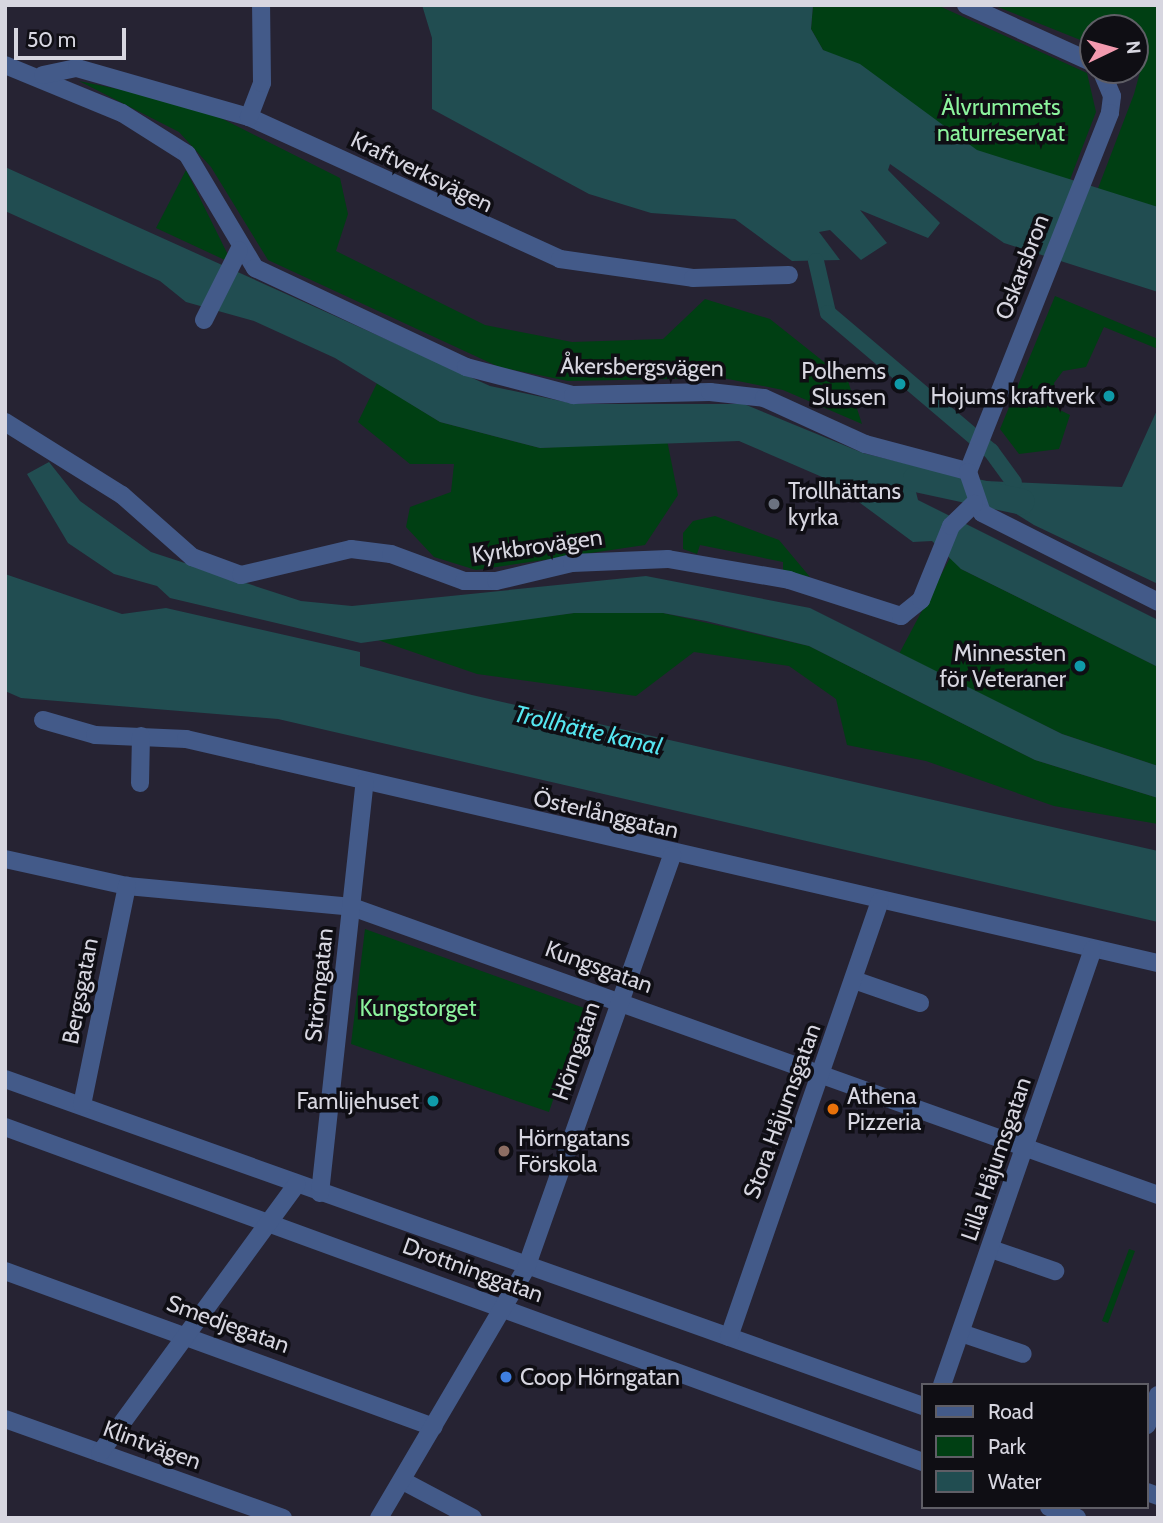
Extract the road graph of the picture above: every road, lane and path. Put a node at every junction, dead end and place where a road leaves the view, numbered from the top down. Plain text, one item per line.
1 (261, 5) edge
2 (966, 5) edge
3 (1079, 57) edge
4 (5, 65) edge
5 (43, 75) junction
6 (1105, 84) edge
7 (249, 117) junction
8 (239, 250) junction
9 (789, 275) dead end
10 (204, 320) dead end
11 (5, 422) edge
12 (969, 468) junction
13 (971, 503) junction
14 (1158, 602) edge
15 (43, 720) dead end
16 (141, 736) junction
17 (365, 782) junction
18 (140, 783) dead end
19 (672, 855) junction
20 (5, 859) edge
21 (127, 886) junction
22 (880, 901) junction
23 (352, 906) junction
24 (1093, 949) junction
25 (1158, 963) edge
26 (854, 981) junction
27 (620, 1000) junction
28 (920, 1003) dead end
29 (821, 1077) junction
30 (5, 1079) edge
31 (82, 1105) junction
32 (5, 1127) edge
33 (1026, 1150) junction
34 (297, 1184) junction
35 (320, 1193) junction
36 (1158, 1195) edge
37 (272, 1224) junction
38 (991, 1249) junction
39 (526, 1268) junction
40 (5, 1271) edge
41 (1055, 1271) dead end
42 (508, 1309) junction
43 (185, 1334) junction
44 (961, 1334) junction
45 (729, 1337) junction
46 (1023, 1354) dead end
47 (943, 1383) edge
48 (1158, 1395) edge
49 (922, 1406) edge
50 (5, 1419) edge
51 (1149, 1420) edge
52 (434, 1427) junction
53 (100, 1453) junction
54 (922, 1462) edge
55 (402, 1481) junction
56 (435, 1499) junction
57 (1054, 1509) edge
58 (283, 1518) edge
59 (379, 1518) edge
60 (442, 1518) edge
61 (473, 1518) edge
62 (1077, 1518) edge

1 - 7 street
2 - 3 street
4 - 5 street, Åkersbergsvägen
5 - 7 street, Kraftverksvägen
5 - 8 street, Åkersbergsvägen
6 - 12 street, Oskarsbron
7 - 9 street, Kraftverksvägen
8 - 10 street
8 - 12 street, Åkersbergsvägen
11 - 13 street, Kyrkbrovägen
12 - 13 street
13 - 14 street
15 - 16 street, Österlånggatan
16 - 17 street, Österlånggatan
16 - 18 street
17 - 19 street, Österlånggatan
17 - 23 street, Strömgatan
19 - 22 street, Österlånggatan
19 - 27 street, Hörngatan
20 - 21 street, Kungsgatan
21 - 23 street, Kungsgatan
21 - 31 street, Bergsgatan
22 - 24 street, Österlånggatan
22 - 26 street, Stora Håjumsgatan
23 - 27 street, Kungsgatan
23 - 35 street, Strömgatan
24 - 25 street, Österlånggatan
24 - 33 street, Lilla Håjumsgatan
26 - 28 street
26 - 29 street, Stora Håjumsgatan
27 - 29 street, Kungsgatan
27 - 39 street, Hörngatan
29 - 33 street, Kungsgatan
29 - 45 street, Stora Håjumsgatan
30 - 31 street, Drottninggatan
31 - 34 street, Drottninggatan
32 - 37 street, Drottninggatan
33 - 36 street, Kungsgatan
33 - 38 street, Lilla Håjumsgatan
34 - 35 street, Drottninggatan
34 - 37 street
35 - 39 street, Drottninggatan
37 - 42 street, Drottninggatan
37 - 43 street
38 - 41 street
38 - 44 street, Lilla Håjumsgatan
39 - 42 street, Hörngatan
39 - 45 street, Drottninggatan
40 - 43 street, Smedjegatan
42 - 52 street, Hörngatan
42 - 54 street, Drottninggatan
43 - 52 street, Smedjegatan
43 - 53 street
44 - 46 street
44 - 47 street, Lilla Håjumsgatan
45 - 49 street, Drottninggatan
48 - 51 street
50 - 53 street, Klintvägen
52 - 55 street, Hörngatan
53 - 58 street, Klintvägen
55 - 56 street
55 - 59 street, Hörngatan
56 - 60 street
56 - 61 street
57 - 62 street

